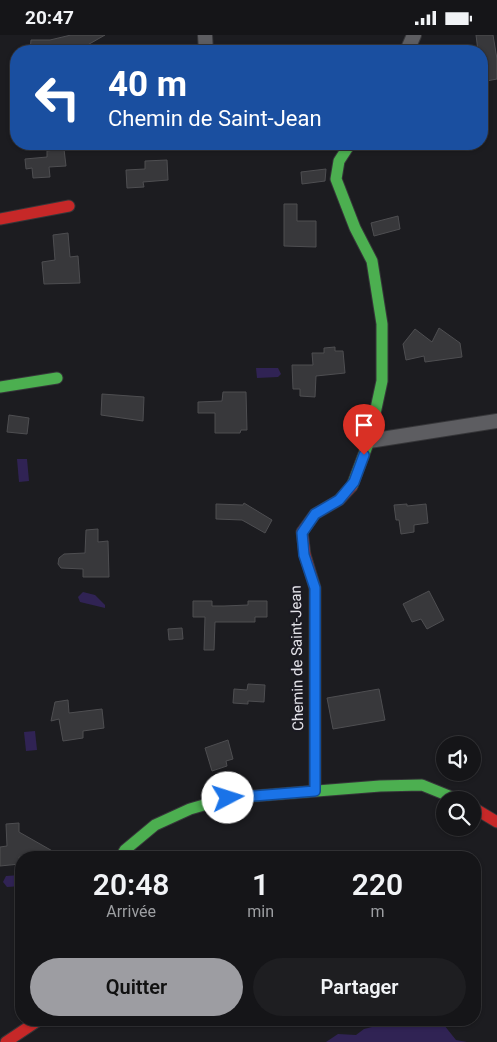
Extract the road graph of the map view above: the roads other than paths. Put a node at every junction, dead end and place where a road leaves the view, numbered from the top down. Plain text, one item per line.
1 (346, 150) edge
2 (69, 206) dead end
3 (0, 219) edge
4 (57, 379) dead end
5 (0, 387) edge
6 (497, 421) edge
7 (369, 441) junction
8 (315, 791) junction
9 (437, 791) edge
10 (481, 812) edge
11 (497, 822) edge
12 (124, 851) edge
13 (30, 1026) edge
14 (6, 1042) edge

1 - 7 street, Chemin de Saint-Jean
2 - 3 street
4 - 5 street
6 - 7 street
7 - 8 street, Chemin de Saint-Jean
8 - 9 street
8 - 12 street
10 - 11 street
13 - 14 street

